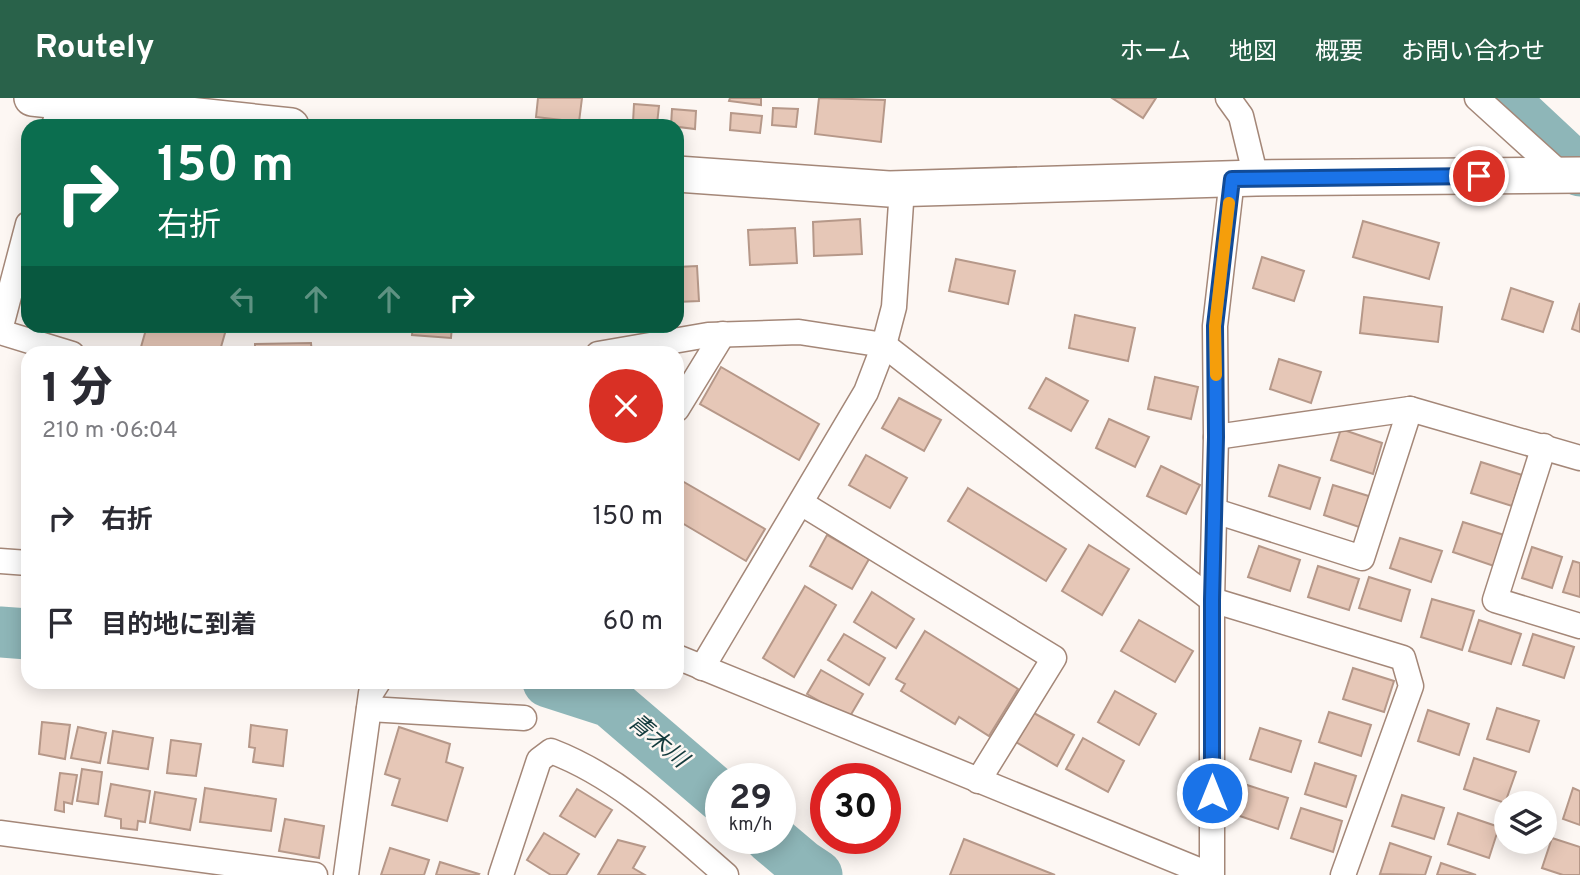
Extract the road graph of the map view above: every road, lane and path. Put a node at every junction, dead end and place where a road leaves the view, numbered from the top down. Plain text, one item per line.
1 (1228, 98) edge
2 (1476, 98) edge
3 (49, 108) edge
4 (277, 115) edge
5 (684, 174) edge
6 (1572, 175) edge
7 (1244, 178) junction
8 (902, 188) junction
9 (21, 251) edge
10 (0, 331) edge
11 (723, 334) junction
12 (884, 345) junction
13 (47, 346) edge
14 (644, 346) edge
15 (684, 398) edge
16 (1410, 409) junction
17 (1216, 437) junction
18 (1544, 446) junction
19 (1580, 458) edge
20 (801, 503) junction
21 (1215, 511) junction
22 (0, 561) edge
23 (21, 563) edge
24 (1212, 600) junction
25 (1580, 626) edge
26 (684, 660) edge
27 (702, 668) junction
28 (373, 695) edge
29 (524, 718) dead end
30 (978, 781) junction
31 (0, 832) edge
32 (315, 875) edge
33 (346, 875) edge
34 (501, 875) edge
35 (726, 875) edge
36 (1212, 875) edge
37 (1343, 875) edge

1 - 7 street
2 - 6 street
3 - 4 street
5 - 8 street
6 - 7 street
7 - 8 street
7 - 17 street
8 - 12 street
9 - 10 street
10 - 13 street
11 - 12 street
11 - 14 street
11 - 15 street
12 - 20 street
12 - 24 street
16 - 17 street
16 - 18 street
16 - 21 street
17 - 21 street
18 - 19 street
18 - 25 street
20 - 27 street
20 - 30 street
21 - 24 street
22 - 23 street
24 - 36 street
24 - 37 street
26 - 27 street
27 - 30 street
28 - 29 street
28 - 33 street
30 - 36 street
31 - 32 street
34 - 35 street

